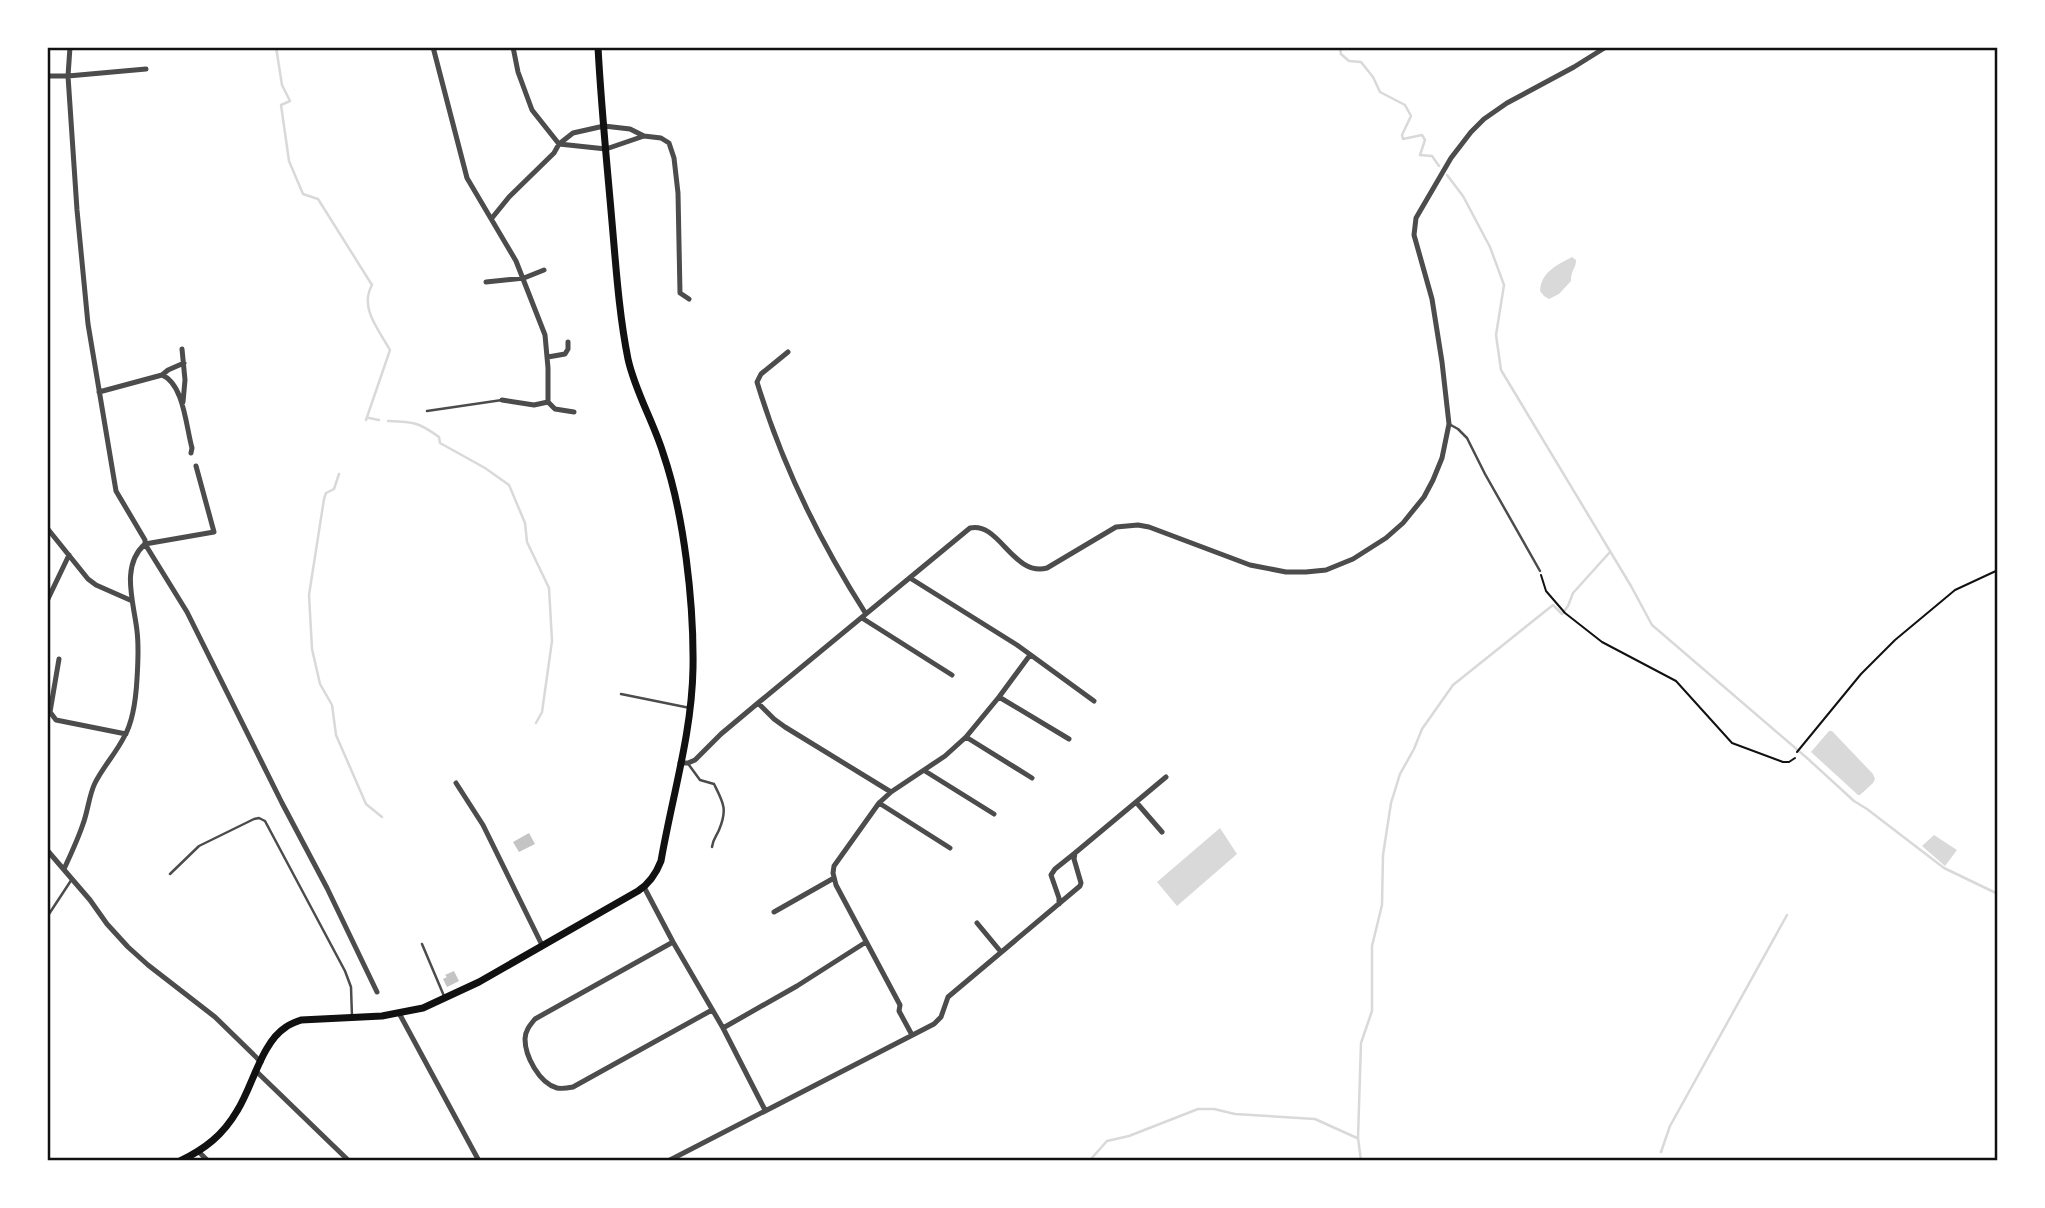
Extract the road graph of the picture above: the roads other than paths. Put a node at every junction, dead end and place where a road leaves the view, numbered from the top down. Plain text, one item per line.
1 (71, 47) edge
2 (433, 47) edge
3 (513, 47) edge
4 (598, 47) edge
5 (1606, 47) edge
6 (146, 69) dead end
7 (47, 76) edge
8 (68, 76) junction
9 (604, 126) junction
10 (644, 136) junction
11 (559, 144) junction
12 (606, 149) junction
13 (492, 218) junction
14 (544, 270) dead end
15 (524, 278) junction
16 (486, 282) dead end
17 (689, 299) dead end
18 (568, 342) dead end
19 (182, 349) dead end
20 (788, 352) dead end
21 (548, 357) junction
22 (184, 363) junction
23 (162, 375) junction
24 (99, 392) junction
25 (502, 400) joint
26 (548, 402) junction
27 (183, 408) junction
28 (427, 411) dead end
29 (574, 412) dead end
30 (1449, 424) junction
31 (191, 453) dead end
32 (196, 466) dead end
33 (47, 528) edge
34 (145, 544) junction
35 (69, 555) junction
36 (1540, 571) road end
37 (910, 578) junction
38 (130, 600) junction
39 (47, 601) edge
40 (864, 616) junction
41 (1030, 655) junction
42 (58, 659) dead end
43 (952, 675) dead end
44 (621, 694) dead end
45 (999, 697) junction
46 (1094, 701) dead end
47 (758, 703) junction
48 (690, 708) junction
49 (126, 734) junction
50 (966, 737) junction
51 (1069, 739) dead end
52 (684, 763) junction
53 (925, 771) junction
54 (1166, 777) dead end
55 (1032, 778) dead end
56 (456, 783) dead end
57 (891, 792) junction
58 (1136, 802) junction
59 (879, 803) junction
60 (994, 814) dead end
61 (1162, 832) dead end
62 (712, 847) dead end
63 (950, 848) dead end
64 (47, 850) edge
65 (1075, 853) junction
66 (64, 869) junction
67 (170, 874) dead end
68 (834, 878) junction
69 (72, 879) junction
70 (644, 887) junction
71 (1059, 904) junction
72 (774, 912) dead end
73 (47, 917) edge
74 (977, 923) dead end
75 (673, 942) junction
76 (866, 942) junction
77 (422, 944) dead end
78 (542, 945) junction
79 (1002, 952) junction
80 (377, 992) dead end
81 (445, 999) junction
82 (712, 1010) junction
83 (399, 1013) junction
84 (352, 1017) junction
85 (723, 1028) junction
86 (912, 1035) junction
87 (261, 1062) junction
88 (257, 1072) junction
89 (765, 1110) junction
90 (199, 1152) junction
91 (180, 1161) edge
92 (208, 1161) edge
93 (349, 1161) edge
94 (479, 1161) edge
95 (668, 1161) edge

1 - 8 street
2 - 13 street
3 - 11 street
4 - 9 main road
5 - 30 street
6 - 8 street
7 - 8 street
8 - 24 street
9 - 10 street
9 - 11 street
9 - 12 main road
10 - 12 street
10 - 17 street
11 - 12 street
11 - 13 street
12 - 48 main road
13 - 15 street
14 - 15 street
15 - 16 street
15 - 21 street
18 - 21 street
19 - 22 street
20 - 40 street
21 - 26 street
22 - 23 street
22 - 27 street
23 - 24 street
23 - 27 street
24 - 34 street
25 - 26 street
25 - 28 lane
26 - 29 street
27 - 31 street
30 - 36 lane
30 - 37 street
32 - 34 street
33 - 35 street
34 - 38 street
34 - 80 street
35 - 38 street
35 - 39 street
37 - 40 street
37 - 41 street
38 - 49 street
40 - 43 street
40 - 47 street
41 - 45 street
41 - 46 street
42 - 49 street
44 - 48 lane
45 - 50 street
45 - 51 street
47 - 52 street
47 - 57 street
48 - 52 main road
49 - 66 street
50 - 53 street
50 - 55 street
52 - 62 lane
52 - 70 main road
53 - 57 street
53 - 60 street
54 - 58 street
56 - 78 street
57 - 59 street
58 - 61 street
58 - 65 street
59 - 63 street
59 - 68 street
64 - 66 street
65 - 71 street
65 - 71 street
66 - 69 street
67 - 84 lane
68 - 72 street
68 - 76 street
69 - 73 lane
69 - 87 street
70 - 75 street
70 - 78 main road
71 - 79 street
74 - 79 street
75 - 82 street
75 - 82 street
76 - 85 street
76 - 86 street
77 - 81 lane
78 - 81 main road
79 - 86 street
81 - 83 main road
82 - 85 street
83 - 84 main road
83 - 94 street
84 - 87 main road
85 - 89 street
86 - 89 street
87 - 88 main road
88 - 90 main road
88 - 93 street
89 - 95 street
90 - 91 main road
90 - 92 street

